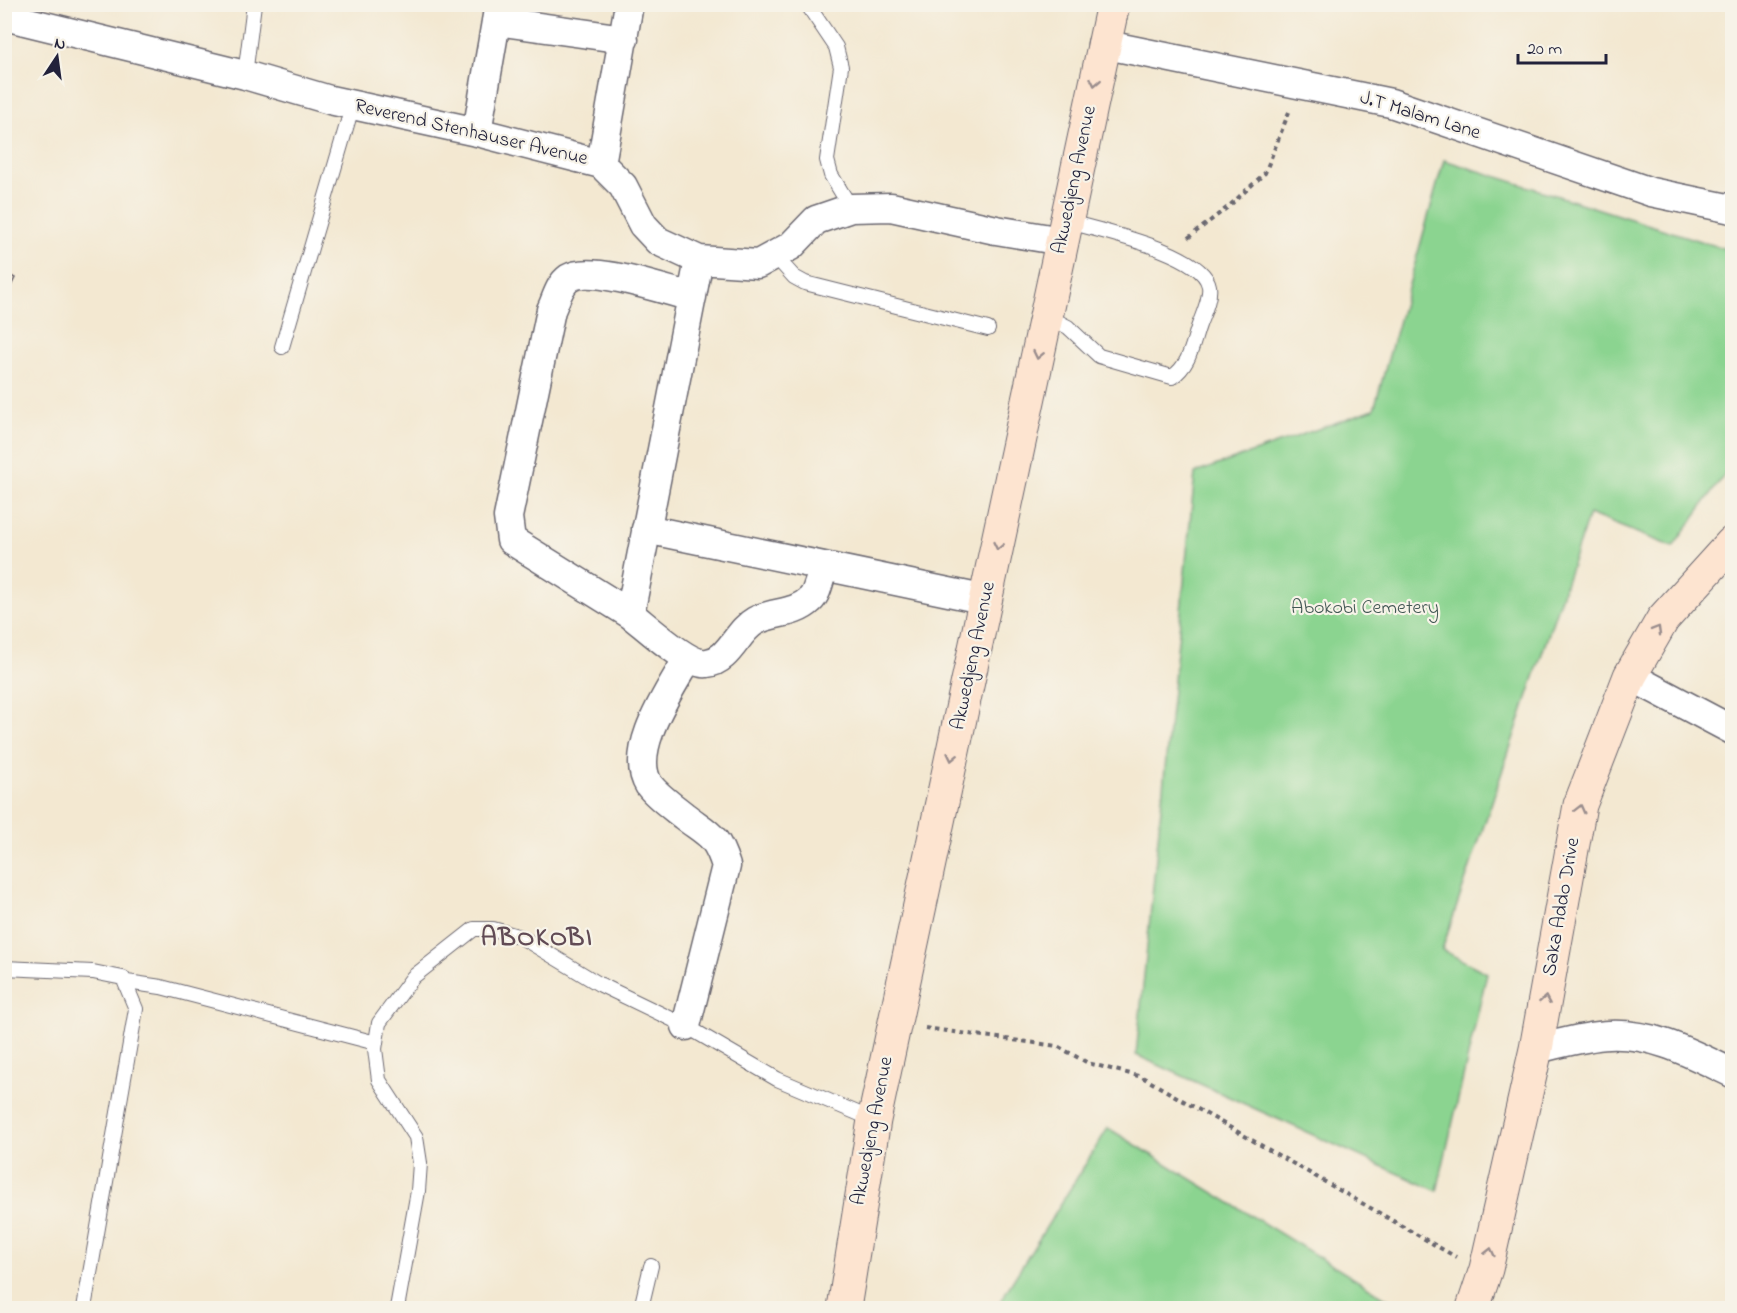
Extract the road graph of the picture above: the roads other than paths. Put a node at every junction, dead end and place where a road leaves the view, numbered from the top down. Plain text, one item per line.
1 (254, 4) edge
2 (629, 4) edge
3 (807, 4) edge
4 (1113, 4) edge
5 (13, 13) edge
6 (497, 13) edge
7 (624, 39) junction
8 (1102, 44) junction
9 (245, 75) junction
10 (353, 104) junction
11 (477, 132) junction
12 (601, 164) junction
13 (851, 208) junction
14 (1732, 209) edge
15 (1064, 231) junction
16 (776, 257) junction
17 (699, 260) junction
18 (692, 297) junction
19 (1047, 316) junction
20 (988, 329) dead end
21 (282, 347) dead end
22 (646, 529) junction
23 (1732, 543) edge
24 (824, 566) junction
25 (987, 600) junction
26 (630, 614) junction
27 (688, 658) junction
28 (1630, 676) junction
29 (1732, 730) edge
30 (4, 968) edge
31 (127, 982) junction
32 (686, 1026) junction
33 (376, 1043) junction
34 (1536, 1049) junction
35 (1732, 1073) edge
36 (874, 1120) junction
37 (651, 1266) dead end
38 (84, 1308) edge
39 (397, 1308) edge
40 (641, 1308) edge
41 (844, 1308) edge
42 (1473, 1308) edge

1 - 9 lane
2 - 7 street
3 - 13 lane
4 - 8 street, Akwedjeng Avenue
5 - 9 street, Reverend Stenhauser Avenue
6 - 7 street
6 - 11 street
7 - 12 street
8 - 14 street, J.T Malam Lane
8 -> 15 street, Akwedjeng Avenue
9 - 10 street, Reverend Stenhauser Avenue
10 - 11 street, Reverend Stenhauser Avenue
10 - 21 lane
11 - 12 street, Reverend Stenhauser Avenue
12 - 17 street, Reverend Stenhauser Avenue
13 - 15 street, Reverend Stenhauser Avenue
13 - 16 street, Reverend Stenhauser Avenue
15 - 19 street, Akwedjeng Avenue
15 - 19 lane
16 - 17 street, Reverend Stenhauser Avenue
16 - 20 lane
17 - 18 street
18 - 22 street
18 - 26 street
19 -> 25 street, Akwedjeng Avenue
22 - 24 street
22 - 26 street
28 -> 23 street, Saka Addo Drive
24 - 25 street
24 - 27 street
25 -> 36 street, Akwedjeng Avenue
26 - 27 street
27 - 32 street
28 - 29 street
34 -> 28 street, Saka Addo Drive
30 - 31 lane
31 - 33 lane
31 - 38 lane
32 - 33 lane
32 - 36 lane
33 - 39 lane
34 - 35 street
42 -> 34 street, Saka Addo Drive
36 - 41 street, Akwedjeng Avenue
37 - 40 lane

